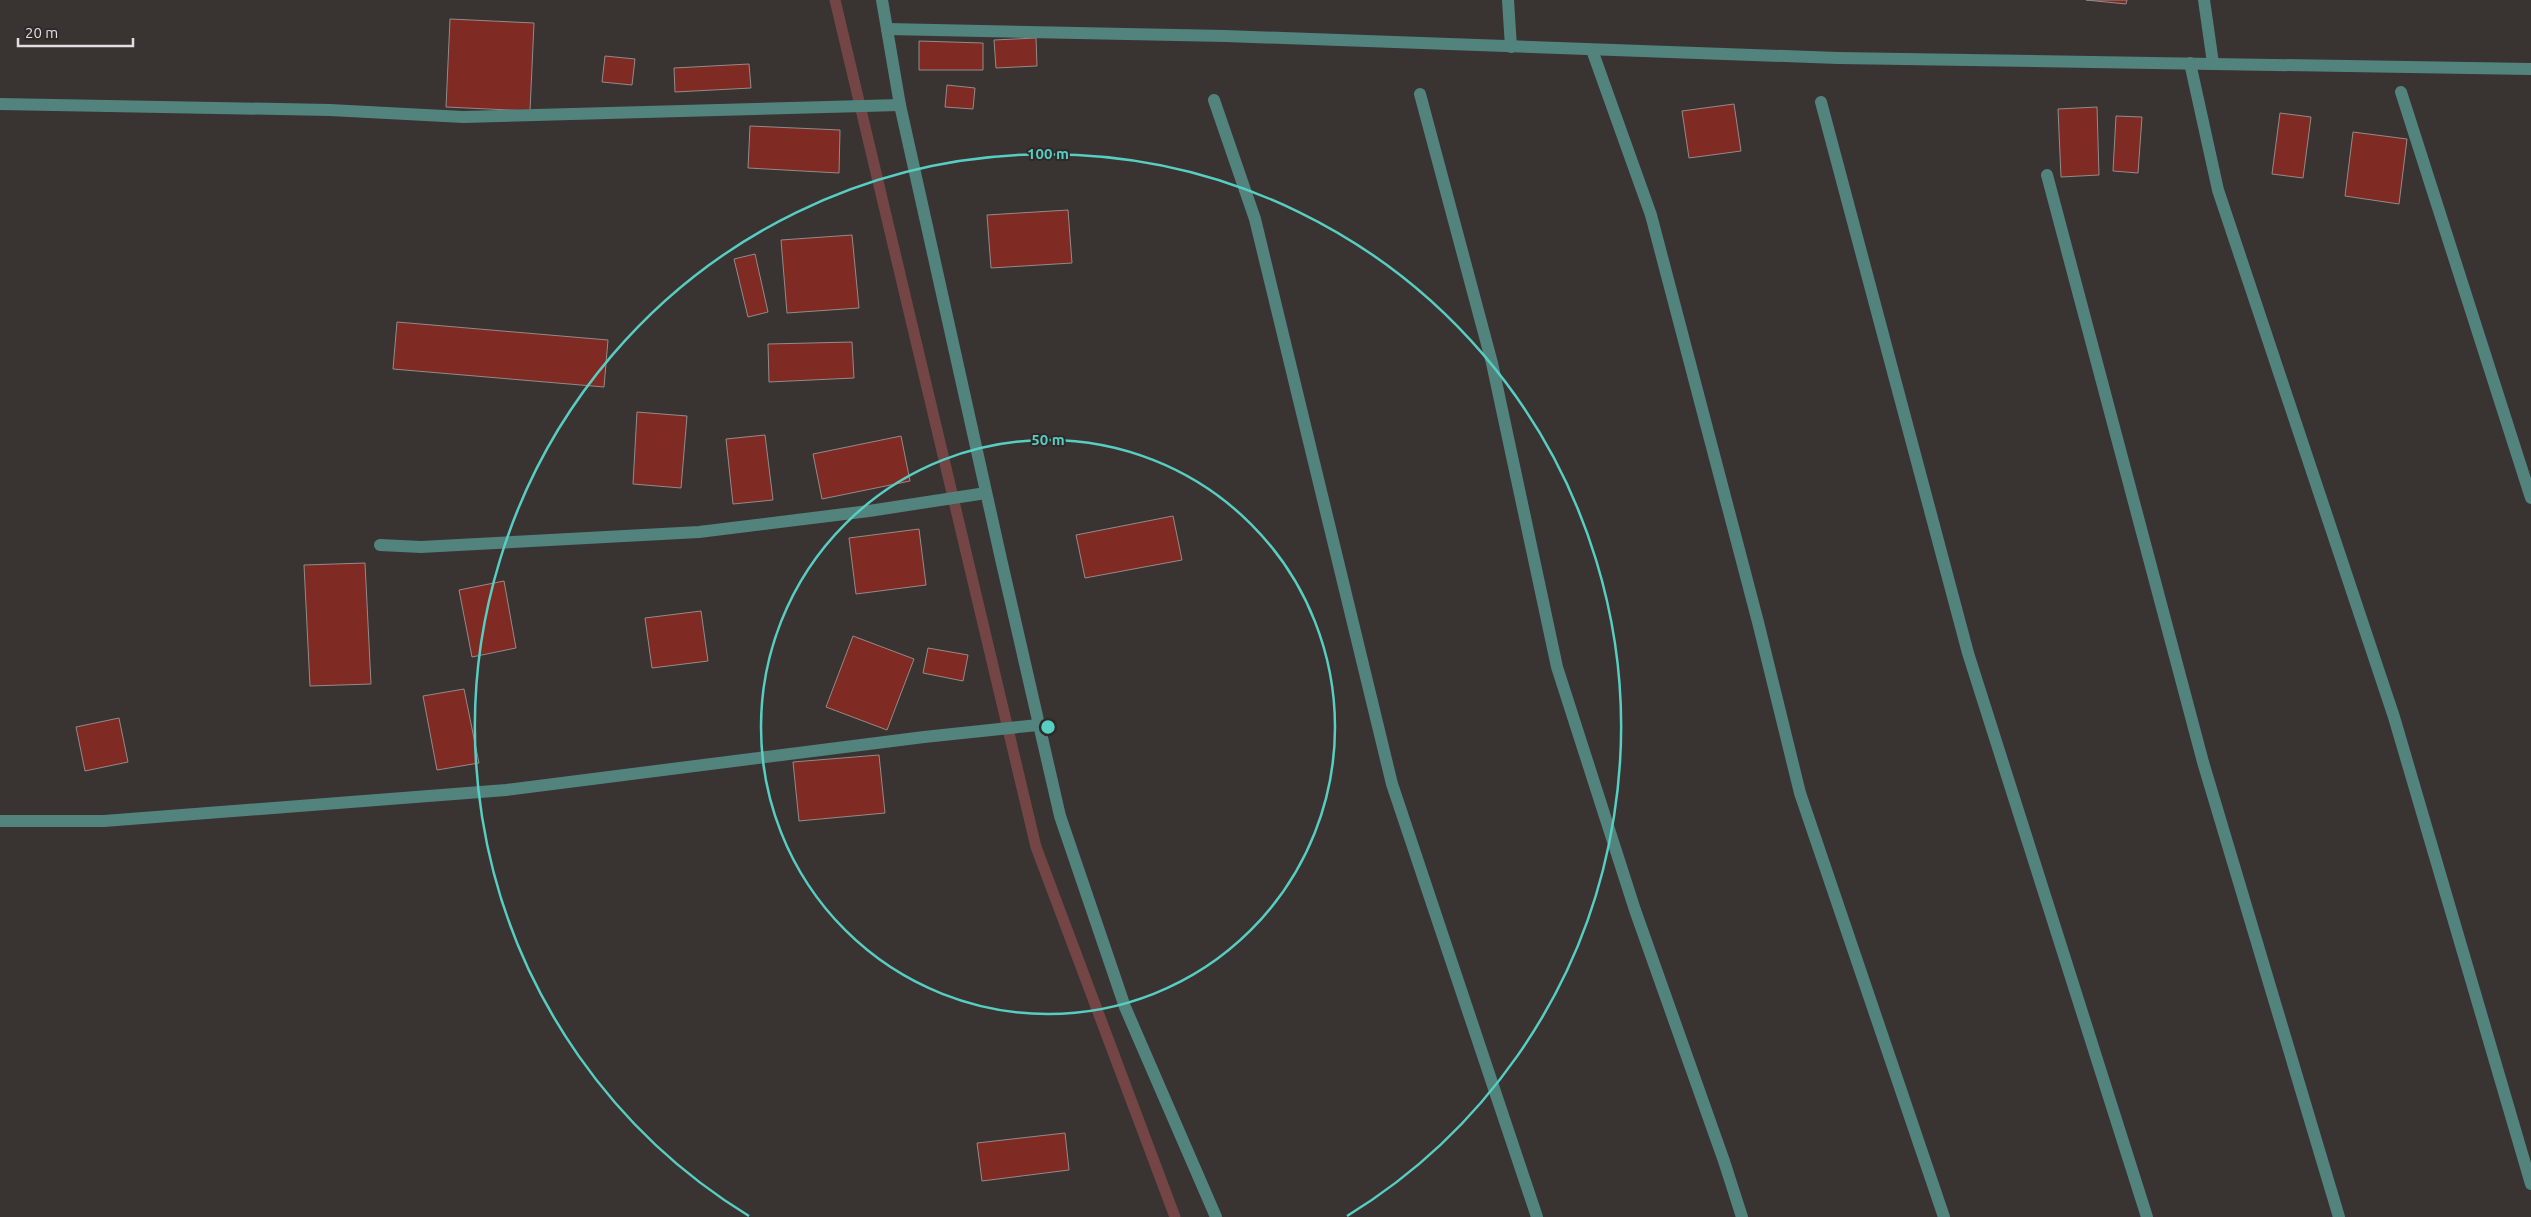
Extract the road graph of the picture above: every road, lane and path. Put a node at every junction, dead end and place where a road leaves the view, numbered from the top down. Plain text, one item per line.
1 (882, 0) edge
2 (1508, 0) edge
3 (2204, 0) edge
4 (887, 29) junction
5 (1511, 47) junction
6 (1592, 50) junction
7 (2190, 63) junction
8 (2213, 64) junction
9 (2531, 69) edge
10 (2401, 92) dead end
11 (1420, 94) dead end
12 (1214, 100) dead end
13 (1821, 102) dead end
14 (0, 104) edge
15 (900, 105) junction
16 (2047, 175) dead end
17 (986, 493) junction
18 (2531, 498) edge
19 (380, 545) dead end
20 (1038, 725) junction
21 (0, 821) edge
22 (2531, 1184) edge
23 (1216, 1217) edge
24 (1537, 1217) edge
25 (1742, 1217) edge
26 (1944, 1217) edge
27 (2147, 1217) edge
28 (2339, 1217) edge

1 - 4 street
2 - 5 street
3 - 8 street
4 - 5 street
4 - 15 street
5 - 6 street
6 - 7 street
6 - 26 street
7 - 8 street
7 - 22 street
8 - 9 street
10 - 18 street
11 - 25 street
12 - 24 street
13 - 27 street
14 - 15 street
15 - 17 street
16 - 28 street
17 - 19 street
17 - 20 street
20 - 21 street
20 - 23 street

